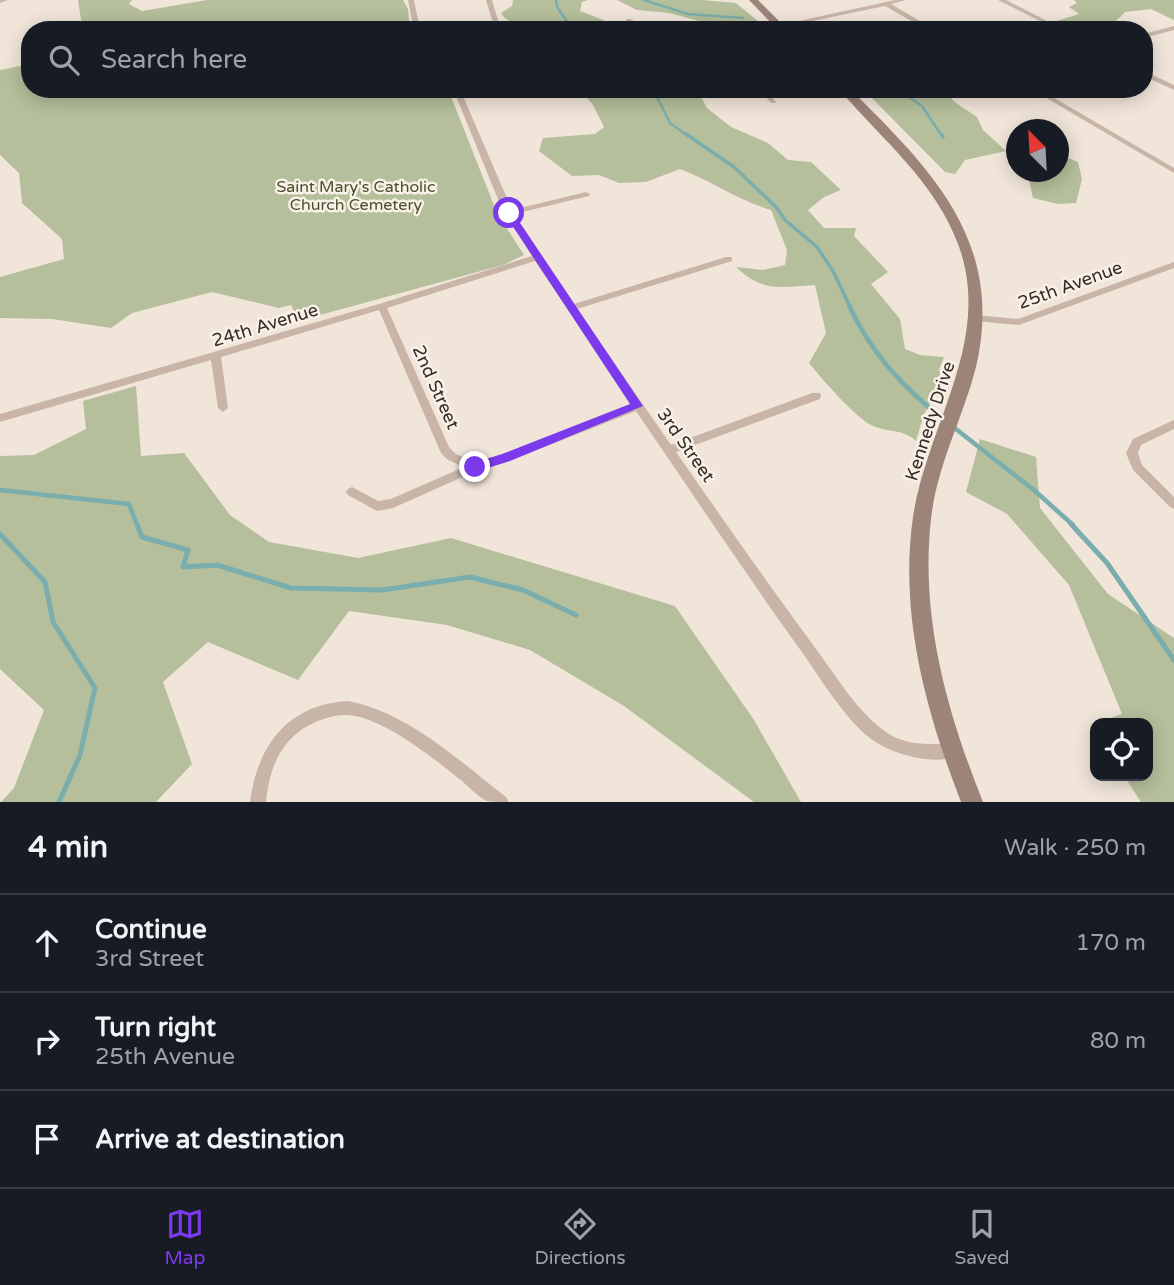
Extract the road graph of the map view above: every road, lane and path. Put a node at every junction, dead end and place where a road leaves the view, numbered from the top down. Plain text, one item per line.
1 (5, 0) edge
2 (411, 0) edge
3 (489, 0) edge
4 (753, 0) edge
5 (903, 0) edge
6 (1001, 0) edge
7 (0, 1) edge
8 (887, 4) junction
9 (415, 21) edge
10 (495, 21) edge
11 (775, 21) edge
12 (813, 21) edge
13 (916, 21) edge
14 (1044, 21) edge
15 (1174, 28) edge
16 (1153, 34) edge
17 (1153, 78) edge
18 (1174, 88) edge
19 (460, 98) edge
20 (770, 98) edge
21 (853, 98) edge
22 (1049, 98) edge
23 (773, 102) dead end
24 (1174, 171) edge
25 (586, 194) dead end
26 (509, 213) junction
27 (537, 257) junction
28 (729, 259) dead end
29 (1174, 265) edge
30 (382, 306) junction
31 (571, 308) junction
32 (975, 318) junction
33 (216, 356) junction
34 (816, 396) dead end
35 (638, 406) junction
36 (223, 408) dead end
37 (0, 418) edge
38 (1174, 425) edge
39 (668, 450) junction
40 (475, 467) junction
41 (352, 492) dead end
42 (1174, 504) edge
43 (952, 751) junction
44 (258, 802) edge
45 (501, 802) edge
46 (972, 802) edge

1 - 7 street
2 - 9 street
3 - 10 street
4 - 11 street
5 - 8 street
6 - 14 street
8 - 12 street
8 - 13 street
15 - 16 street
17 - 18 street
19 - 26 street, 3rd Street
20 - 23 street
21 - 32 street, Kennedy Drive
22 - 24 street
25 - 26 street
26 - 27 street, 3rd Street
27 - 30 street, 24th Avenue
27 - 31 street, 3rd Street
28 - 31 street
29 - 32 street, 25th Avenue
30 - 33 street, 24th Avenue
30 - 40 street, 2nd Street
31 - 35 street, 3rd Street
32 - 43 street, Kennedy Drive
33 - 36 street
33 - 37 street, 24th Avenue
34 - 39 street
35 - 39 street, 3rd Street
35 - 40 street
38 - 42 street
39 - 43 street, 3rd Street
40 - 41 street
43 - 46 street, Kennedy Drive
44 - 45 street

